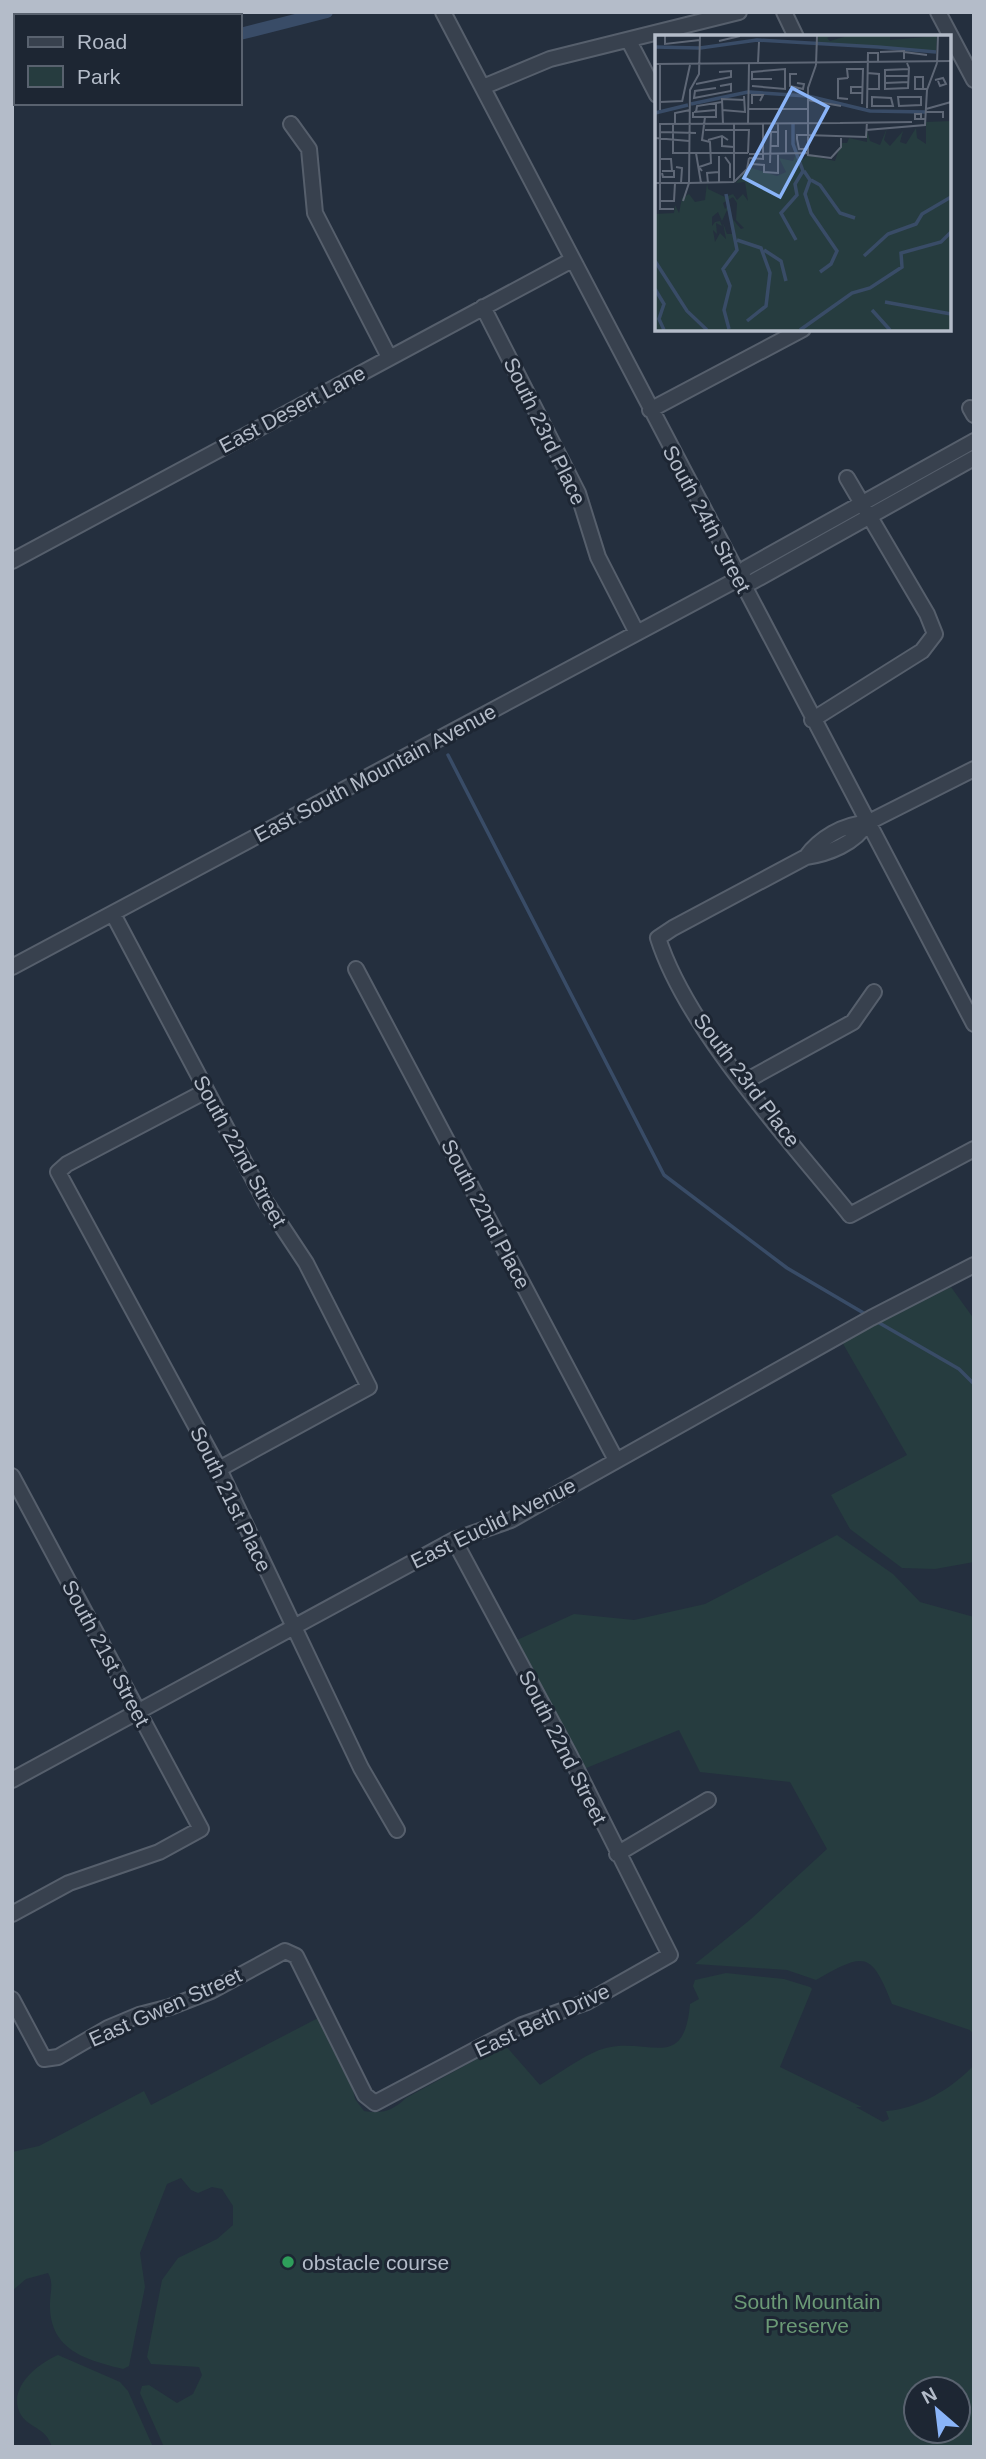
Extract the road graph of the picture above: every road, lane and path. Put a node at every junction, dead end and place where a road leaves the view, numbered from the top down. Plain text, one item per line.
1 (443, 12) edge
2 (739, 12) edge
3 (784, 12) edge
4 (938, 12) edge
5 (795, 35) edge
6 (950, 35) edge
7 (951, 37) edge
8 (629, 41) junction
9 (974, 80) edge
10 (483, 87) junction
11 (655, 91) edge
12 (292, 124) dead end
13 (572, 260) junction
14 (483, 307) junction
15 (799, 331) edge
16 (389, 357) junction
17 (650, 410) junction
18 (974, 441) edge
19 (974, 458) edge
20 (847, 478) dead end
21 (866, 510) junction
22 (12, 561) edge
23 (738, 579) junction
24 (636, 633) junction
25 (812, 720) junction
26 (974, 769) edge
27 (867, 822) junction
28 (113, 914) junction
29 (12, 967) edge
30 (356, 969) dead end
31 (874, 992) dead end
32 (974, 1024) edge
33 (744, 1082) junction
34 (206, 1091) junction
35 (974, 1149) edge
36 (974, 1265) edge
37 (616, 1460) junction
38 (219, 1469) junction
39 (12, 1476) edge
40 (454, 1540) junction
41 (294, 1628) junction
42 (138, 1713) junction
43 (12, 1780) edge
44 (708, 1800) dead end
45 (397, 1829) dead end
46 (617, 1854) junction
47 (12, 1914) edge
48 (670, 1955) joint
49 (12, 1998) edge
50 (375, 2103) joint

1 - 10 street, South 24th Street
2 - 8 street
3 - 5 street
4 - 6 street
7 - 9 street
8 - 10 street
8 - 11 street
10 - 13 street, South 24th Street
12 - 16 street
13 - 14 street, East Desert Lane
13 - 17 street, South 24th Street
14 - 16 street, East Desert Lane
14 - 24 street, South 23rd Place
15 - 17 street
16 - 22 street, East Desert Lane
17 - 23 street, South 24th Street
18 - 21 street, East South Mountain Avenue
19 - 21 street, East South Mountain Avenue
20 - 21 street
21 - 23 street, East South Mountain Avenue
21 - 25 street
23 - 24 street, East South Mountain Avenue
23 - 25 street, South 24th Street
24 - 28 street, East South Mountain Avenue
25 - 27 street, South 24th Street
26 - 27 street
27 - 32 street, South 24th Street
27 - 33 street, South 23rd Place
28 - 29 street, East South Mountain Avenue
28 - 34 street, South 22nd Street
30 - 37 street, South 22nd Place
31 - 33 street
33 - 35 street, South 23rd Place
34 - 38 street, South 21st Place
34 - 38 street, South 22nd Street
36 - 37 street, East Euclid Avenue
37 - 40 street, East Euclid Avenue
38 - 41 street, South 21st Place
39 - 42 street, South 21st Street
40 - 41 street, East Euclid Avenue
40 - 46 street, South 22nd Street
41 - 42 street, East Euclid Avenue
41 - 45 street, South 21st Place
42 - 43 street, East Euclid Avenue
42 - 47 street, South 21st Street
44 - 46 street
46 - 48 street, South 22nd Street
48 - 50 street, East Beth Drive
49 - 50 street, East Gwen Street

